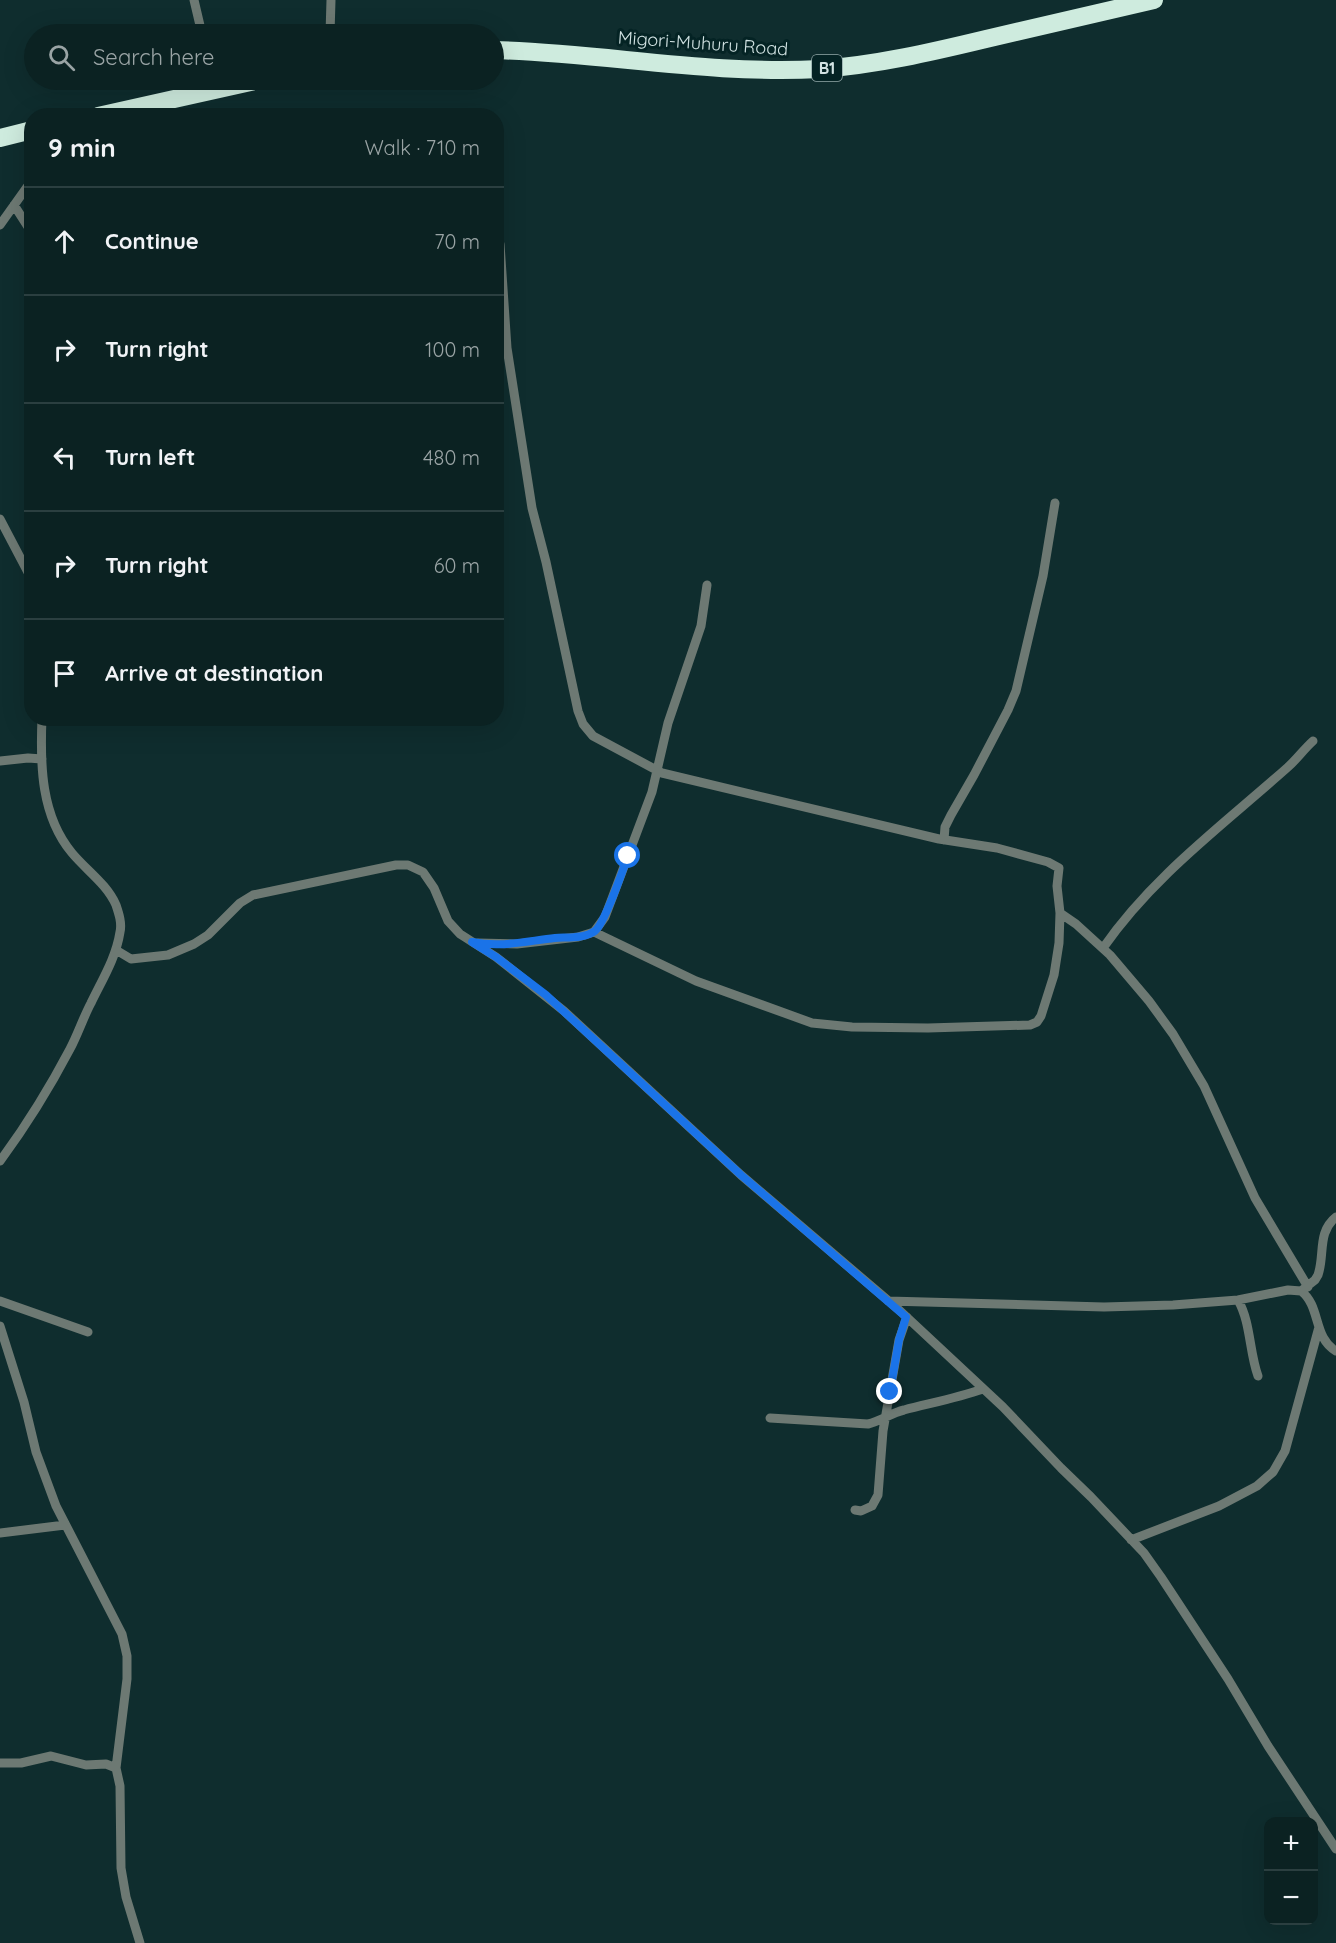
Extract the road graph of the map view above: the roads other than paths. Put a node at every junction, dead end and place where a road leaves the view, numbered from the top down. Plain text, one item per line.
1 (194, 0) edge
2 (331, 0) edge
3 (1154, 0) edge
4 (200, 24) edge
5 (330, 24) edge
6 (504, 50) edge
7 (193, 90) edge
8 (127, 108) edge
9 (24, 132) edge
10 (0, 138) edge
11 (24, 191) edge
12 (14, 205) junction
13 (24, 221) edge
14 (0, 225) edge
15 (504, 303) edge
16 (1055, 503) dead end
17 (0, 519) edge
18 (24, 565) edge
19 (707, 585) dead end
20 (42, 726) edge
21 (1313, 741) dead end
22 (42, 759) junction
23 (0, 761) edge
24 (657, 771) junction
25 (944, 840) junction
26 (1060, 913) junction
27 (594, 932) junction
28 (472, 942) junction
29 (1103, 948) junction
30 (116, 950) junction
31 (0, 1161) edge
32 (1336, 1217) edge
33 (1304, 1289) junction
34 (1238, 1300) junction
35 (888, 1301) junction
36 (0, 1302) edge
37 (906, 1317) junction
38 (0, 1326) edge
39 (1319, 1327) junction
40 (88, 1332) dead end
41 (1336, 1351) edge
42 (1258, 1376) dead end
43 (983, 1389) junction
44 (770, 1418) dead end
45 (885, 1418) junction
46 (855, 1510) dead end
47 (65, 1525) junction
48 (0, 1533) edge
49 (1131, 1540) junction
50 (0, 1763) edge
51 (116, 1768) junction
52 (1336, 1849) edge
53 (140, 1943) edge

1 - 4 street
2 - 5 street
3 - 6 highway, Migori-Muhuru Road / B1
7 - 8 highway
9 - 10 highway
11 - 12 street
12 - 13 street
12 - 14 street
15 - 24 street
16 - 25 street
17 - 18 street
19 - 24 street
20 - 22 street
21 - 29 street
22 - 23 street
22 - 30 street
24 - 25 street
24 - 27 street
25 - 26 street
26 - 27 street
26 - 29 street
27 - 28 street
28 - 30 street
28 - 35 street
29 - 33 street
30 - 31 street
32 - 33 street
33 - 34 street
33 - 39 street
34 - 35 street
34 - 42 street
35 - 37 street
36 - 40 street
37 - 43 street
37 - 45 street
38 - 47 street
39 - 41 street
39 - 49 street
43 - 45 street
43 - 49 street
44 - 45 street
45 - 46 street
47 - 48 street
47 - 51 street
49 - 52 street
50 - 51 street
51 - 53 street

